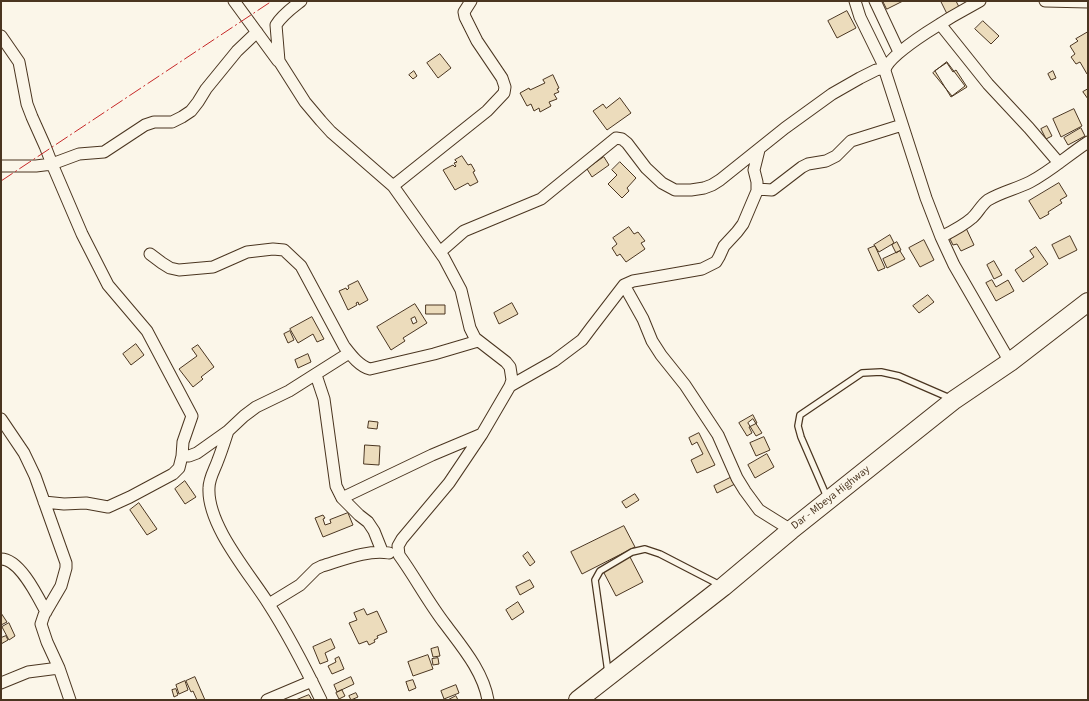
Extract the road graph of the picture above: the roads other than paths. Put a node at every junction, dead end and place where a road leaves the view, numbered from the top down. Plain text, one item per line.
1 (234, 1) edge
2 (301, 1) edge
3 (471, 1) edge
4 (854, 1) edge
5 (875, 1) edge
6 (980, 1) edge
7 (1045, 1) edge
8 (1088, 2) edge
9 (940, 24) junction
10 (258, 32) junction
11 (1, 36) edge
12 (899, 52) junction
13 (279, 62) junction
14 (885, 68) junction
15 (902, 125) junction
16 (1088, 142) edge
17 (759, 150) junction
18 (1059, 163) junction
19 (52, 164) junction
20 (1, 166) edge
21 (394, 186) junction
22 (757, 189) junction
23 (941, 237) junction
24 (440, 252) junction
25 (150, 254) dead end
26 (624, 285) junction
27 (1088, 302) edge
28 (478, 341) junction
29 (349, 353) junction
30 (1010, 362) junction
31 (316, 375) junction
32 (510, 386) junction
33 (954, 400) junction
34 (1, 419) edge
35 (228, 431) junction
36 (482, 434) junction
37 (182, 456) junction
38 (342, 498) junction
39 (828, 501) junction
40 (44, 502) junction
41 (791, 530) junction
42 (382, 551) junction
43 (399, 555) junction
44 (1, 559) edge
45 (724, 587) junction
46 (269, 604) junction
47 (46, 612) junction
48 (59, 668) junction
49 (609, 677) junction
50 (312, 680) junction
51 (1, 683) edge
52 (70, 700) edge
53 (267, 700) edge
54 (321, 700) edge
55 (488, 700) edge
56 (578, 700) edge

1 - 10 street
2 - 13 street
3 - 21 street
4 - 14 street
5 - 12 street
6 - 9 street
7 - 8 street
9 - 12 street
9 - 18 street
10 - 13 street
10 - 19 street
11 - 19 street
12 - 14 street
13 - 21 street
14 - 15 street
14 - 17 street
15 - 22 street
15 - 23 street
16 - 18 street
17 - 22 street
17 - 24 street
18 - 23 street
19 - 20 street
19 - 37 street
21 - 24 street
22 - 26 street
23 - 30 street
24 - 28 street
25 - 29 street
26 - 32 street
26 - 41 street
27 - 30 highway, Dar - Mbeya Highway
28 - 29 street
28 - 32 street
29 - 31 street
30 - 33 highway, Dar - Mbeya Highway
31 - 35 street
31 - 38 street
32 - 36 street
33 - 39 highway, Dar - Mbeya Highway
33 - 39 lane
34 - 40 street
35 - 37 street
35 - 46 street
36 - 38 street
36 - 43 street
37 - 40 street
38 - 42 street
39 - 41 highway, Dar - Mbeya Highway
40 - 47 street
41 - 45 highway, Dar - Mbeya Highway
42 - 43 street
42 - 46 street
43 - 55 street
44 - 47 street
45 - 49 highway, Dar - Mbeya Highway
45 - 49 lane
46 - 50 street
47 - 48 street
48 - 51 street
48 - 52 street
49 - 56 highway, Dar - Mbeya Highway
50 - 53 street
50 - 54 street

